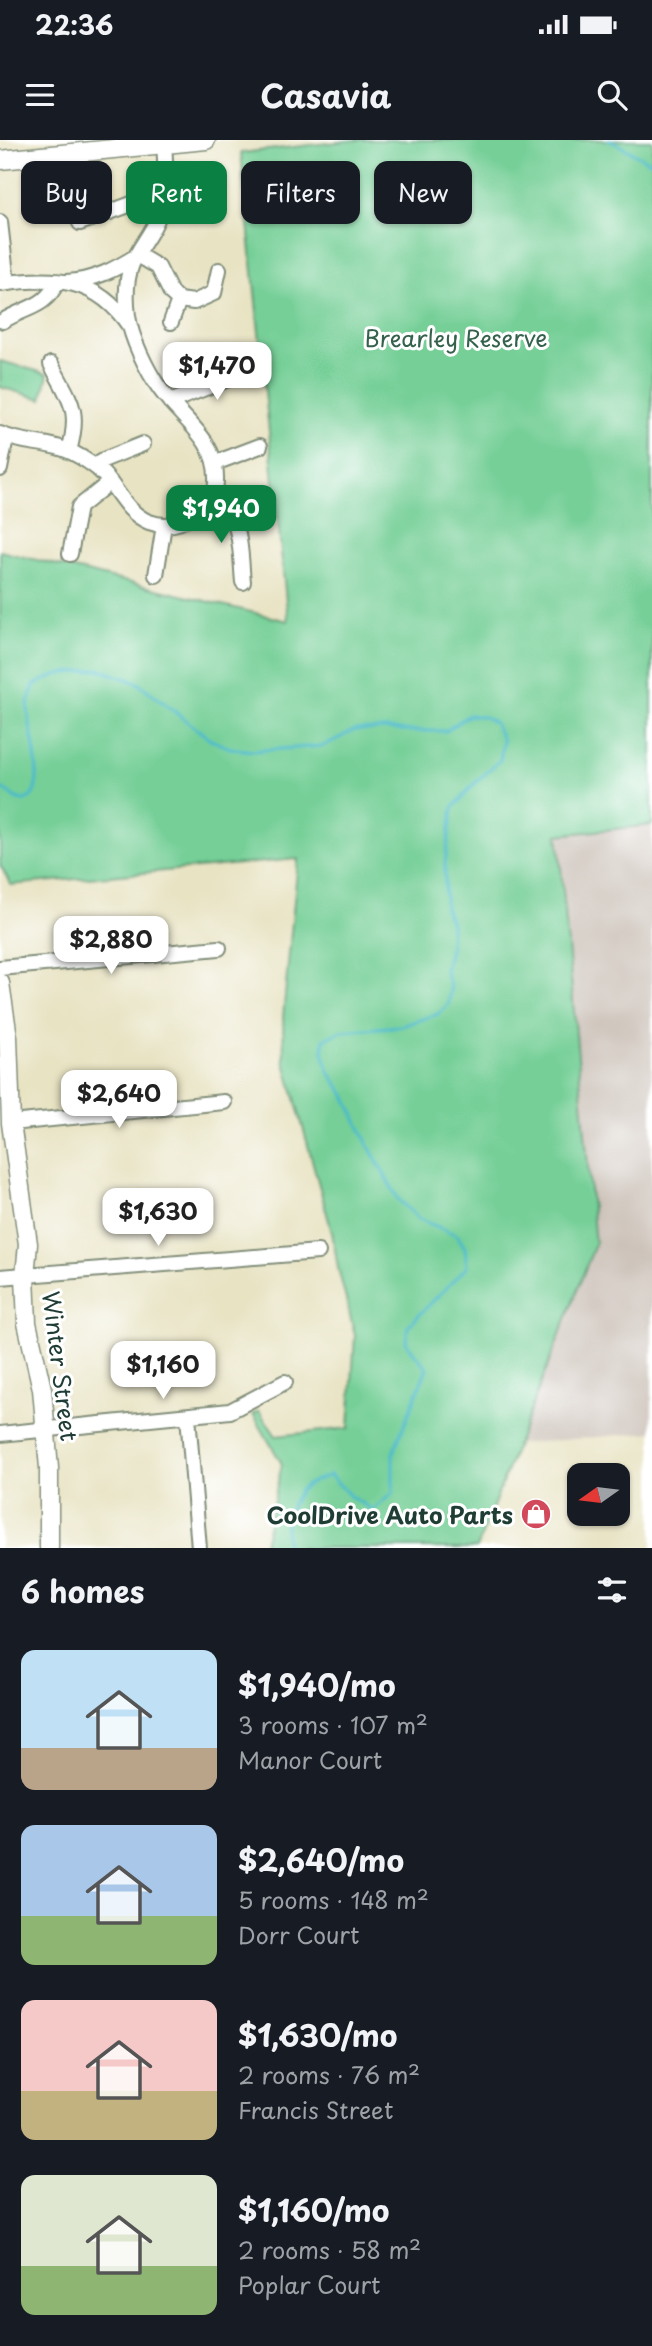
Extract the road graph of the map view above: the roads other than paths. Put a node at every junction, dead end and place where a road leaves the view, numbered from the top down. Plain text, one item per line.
1 (180, 142) edge
2 (0, 160) edge
3 (173, 161) edge
4 (0, 222) edge
5 (156, 224) edge
6 (138, 255) junction
7 (219, 270) dead end
8 (61, 282) junction
9 (3, 284) edge
10 (179, 300) junction
11 (3, 321) dead end
12 (171, 322) dead end
13 (135, 338) junction
14 (51, 364) dead end
15 (251, 370) dead end
16 (170, 402) junction
17 (3, 435) edge
18 (143, 444) dead end
19 (260, 446) dead end
20 (69, 451) junction
21 (215, 463) junction
22 (95, 466) junction
23 (0, 469) edge
24 (110, 482) junction
25 (213, 497) junction
26 (164, 525) junction
27 (70, 554) dead end
28 (156, 575) dead end
29 (243, 582) dead end
30 (219, 948) dead end
31 (0, 968) edge
32 (0, 983) edge
33 (224, 1102) dead end
34 (11, 1123) junction
35 (318, 1252) dead end
36 (26, 1276) junction
37 (0, 1277) edge
38 (285, 1382) dead end
39 (188, 1416) junction
40 (46, 1430) junction
41 (0, 1434) edge
42 (49, 1548) edge
43 (199, 1548) edge

1 - 2 street
1 - 3 street
4 - 9 street
5 - 6 street
6 - 8 street
6 - 10 street
6 - 13 street
7 - 10 street
8 - 9 street
8 - 11 street
8 - 13 street
10 - 12 street
13 - 16 street
14 - 20 street
15 - 16 street
16 - 21 street
17 - 20 street
17 - 23 street
18 - 22 street
19 - 21 street
20 - 22 street
21 - 25 street
22 - 24 street
24 - 26 street
24 - 27 street
25 - 26 street
25 - 29 street
26 - 28 street
30 - 31 street
32 - 34 street, Winter Street
33 - 34 street
34 - 36 street, Winter Street
35 - 36 street
36 - 37 street
36 - 40 street, Winter Street
38 - 39 street
39 - 40 street
39 - 43 street
40 - 41 street
40 - 42 street, Winter Street

